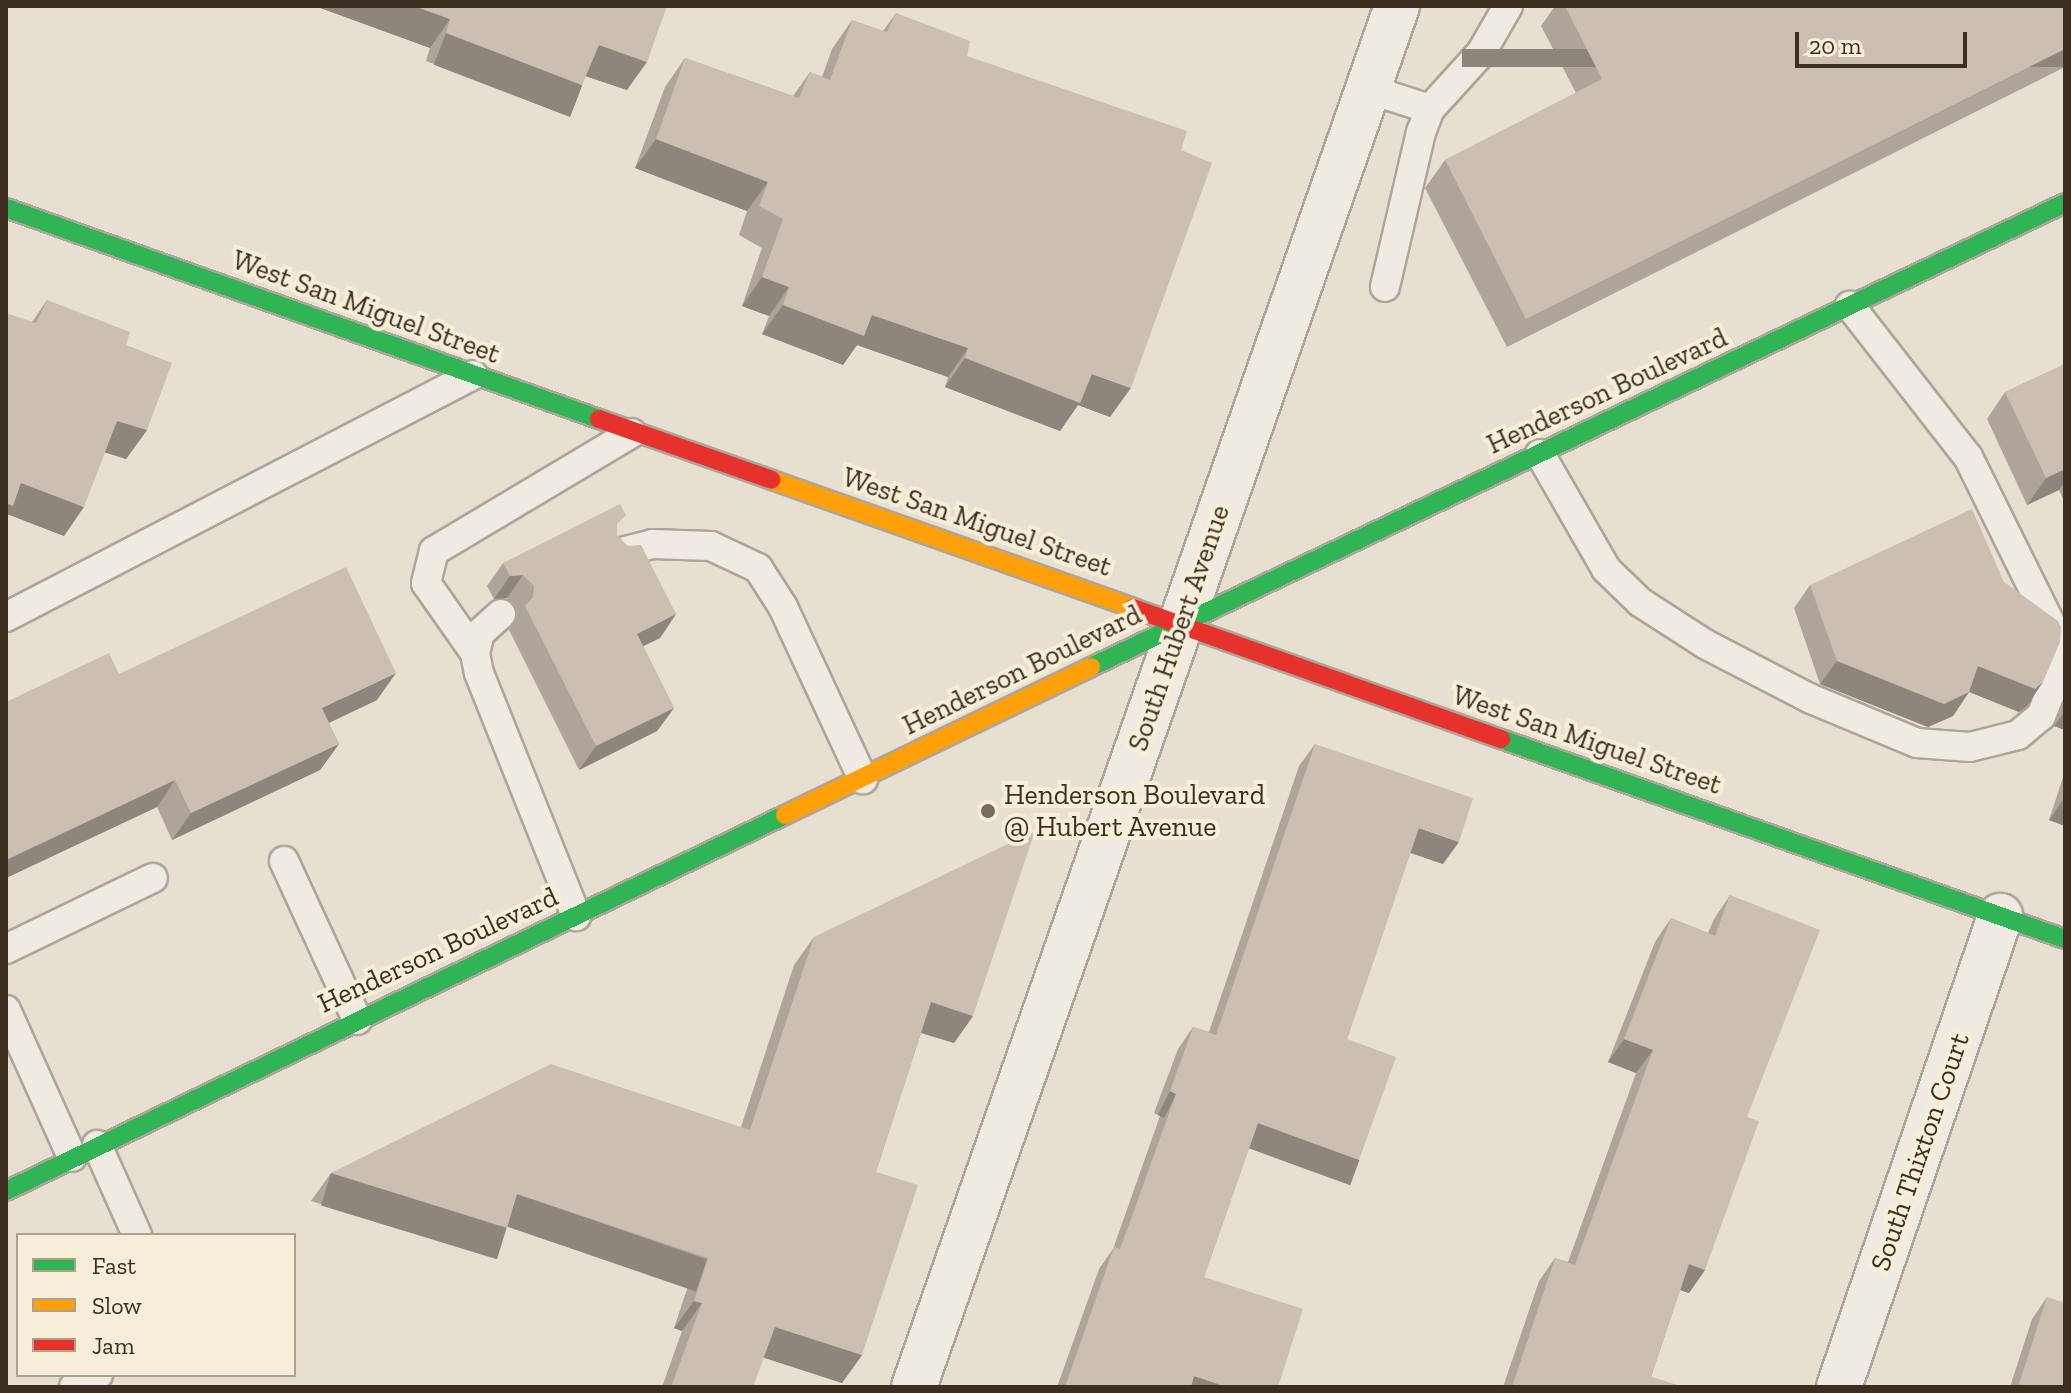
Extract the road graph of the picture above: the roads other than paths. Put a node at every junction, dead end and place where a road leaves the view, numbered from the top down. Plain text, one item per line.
1 (1397, 6) edge
2 (1508, 6) edge
3 (1368, 89) junction
4 (1430, 109) junction
5 (2065, 203) edge
6 (6, 208) edge
7 (1385, 287) dead end
8 (1850, 306) junction
9 (473, 375) junction
10 (632, 433) junction
11 (1540, 454) junction
12 (617, 553) edge
13 (501, 614) dead end
14 (6, 617) edge
15 (1180, 624) junction
16 (475, 653) junction
17 (863, 779) junction
18 (284, 861) dead end
19 (153, 878) dead end
20 (576, 916) junction
21 (2000, 916) junction
22 (2065, 939) edge
23 (6, 949) edge
24 (6, 1010) edge
25 (357, 1020) junction
26 (84, 1151) junction
27 (6, 1191) edge
28 (136, 1233) edge
29 (94, 1377) edge
30 (74, 1387) edge
31 (914, 1387) edge
32 (1839, 1387) edge

1 - 3 street, South Hubert Avenue
2 - 4 lane
3 - 4 lane
3 - 15 street, South Hubert Avenue
4 - 7 lane
5 - 8 main road, Henderson Boulevard
6 - 9 main road, West San Miguel Street
8 - 11 main road, Henderson Boulevard
8 - 11 lane
9 - 10 main road, West San Miguel Street
9 - 14 lane
10 - 15 main road, West San Miguel Street
10 - 16 lane
11 - 15 main road, Henderson Boulevard
12 - 17 lane
13 - 16 lane
15 - 17 main road, Henderson Boulevard
15 - 21 main road, West San Miguel Street
15 - 31 street, South Hubert Avenue
16 - 20 lane
17 - 20 main road, Henderson Boulevard
18 - 25 lane
19 - 23 lane
20 - 25 main road, Henderson Boulevard
21 - 22 main road, West San Miguel Street
21 - 32 street, South Thixton Court
24 - 26 lane
25 - 26 main road, Henderson Boulevard
26 - 27 main road, Henderson Boulevard
26 - 28 lane
29 - 30 lane

